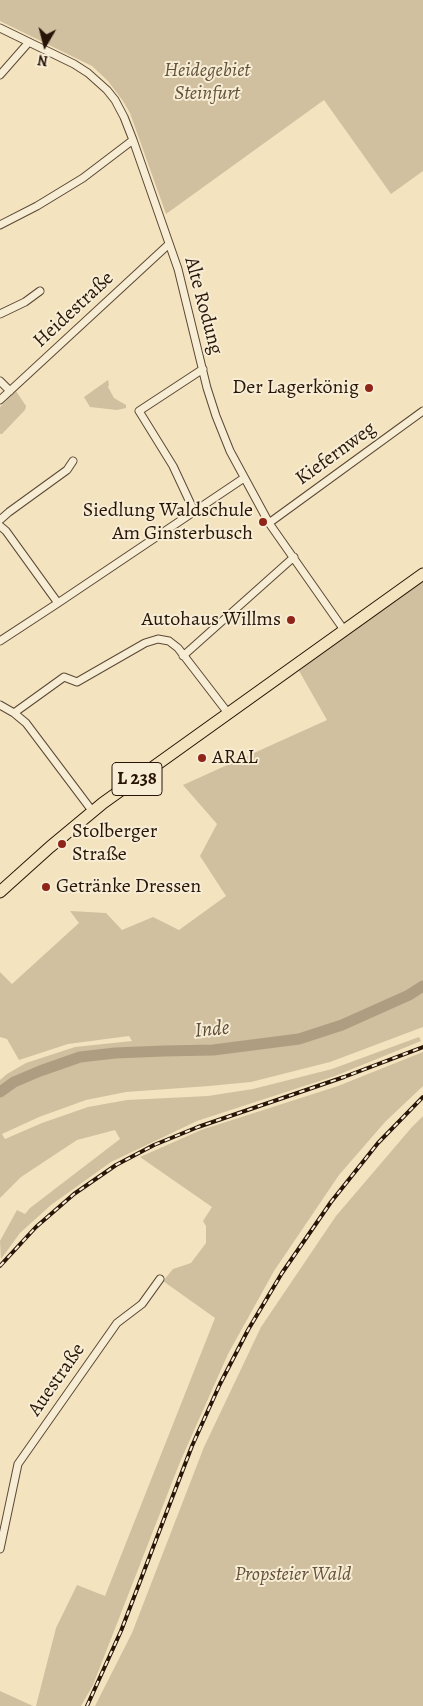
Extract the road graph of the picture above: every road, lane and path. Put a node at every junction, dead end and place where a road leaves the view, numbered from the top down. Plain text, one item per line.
1 (0, 28) edge
2 (29, 42) junction
3 (0, 75) edge
4 (133, 140) junction
5 (0, 225) edge
6 (169, 244) junction
7 (40, 291) dead end
8 (0, 314) edge
9 (203, 369) junction
10 (0, 381) edge
11 (10, 391) junction
12 (0, 400) edge
13 (423, 411) edge
14 (73, 461) dead end
15 (244, 478) junction
16 (194, 512) junction
17 (0, 520) edge
18 (269, 523) junction
19 (0, 526) edge
20 (294, 557) junction
21 (423, 574) edge
22 (58, 603) junction
23 (344, 630) junction
24 (0, 640) edge
25 (183, 656) junction
26 (0, 705) edge
27 (14, 713) junction
28 (228, 713) junction
29 (93, 812) junction
30 (0, 892) edge
31 (160, 1279) dead end
32 (4, 1515) edge
33 (0, 1549) edge

1 - 2 street, Alte Rodung
2 - 3 street
2 - 4 street, Alte Rodung
4 - 5 street
4 - 6 street, Alte Rodung
6 - 9 street, Alte Rodung
6 - 11 street, Heidestraße
7 - 8 street
9 - 15 street, Alte Rodung
9 - 16 street
10 - 11 street
11 - 12 street, Heidestraße
13 - 18 street, Kiefernweg
14 - 17 street
15 - 16 street
15 - 18 street, Alte Rodung
16 - 22 street
18 - 20 street, Alte Rodung
19 - 22 street
20 - 23 street, Alte Rodung
20 - 25 street
21 - 23 main road, L 238
22 - 24 street
23 - 28 main road, L 238
25 - 27 street
25 - 28 street
26 - 27 street
27 - 29 street
28 - 29 main road, L 238
29 - 30 main road, L 238
31 - 32 street, Auestraße
32 - 33 street, Auestraße

